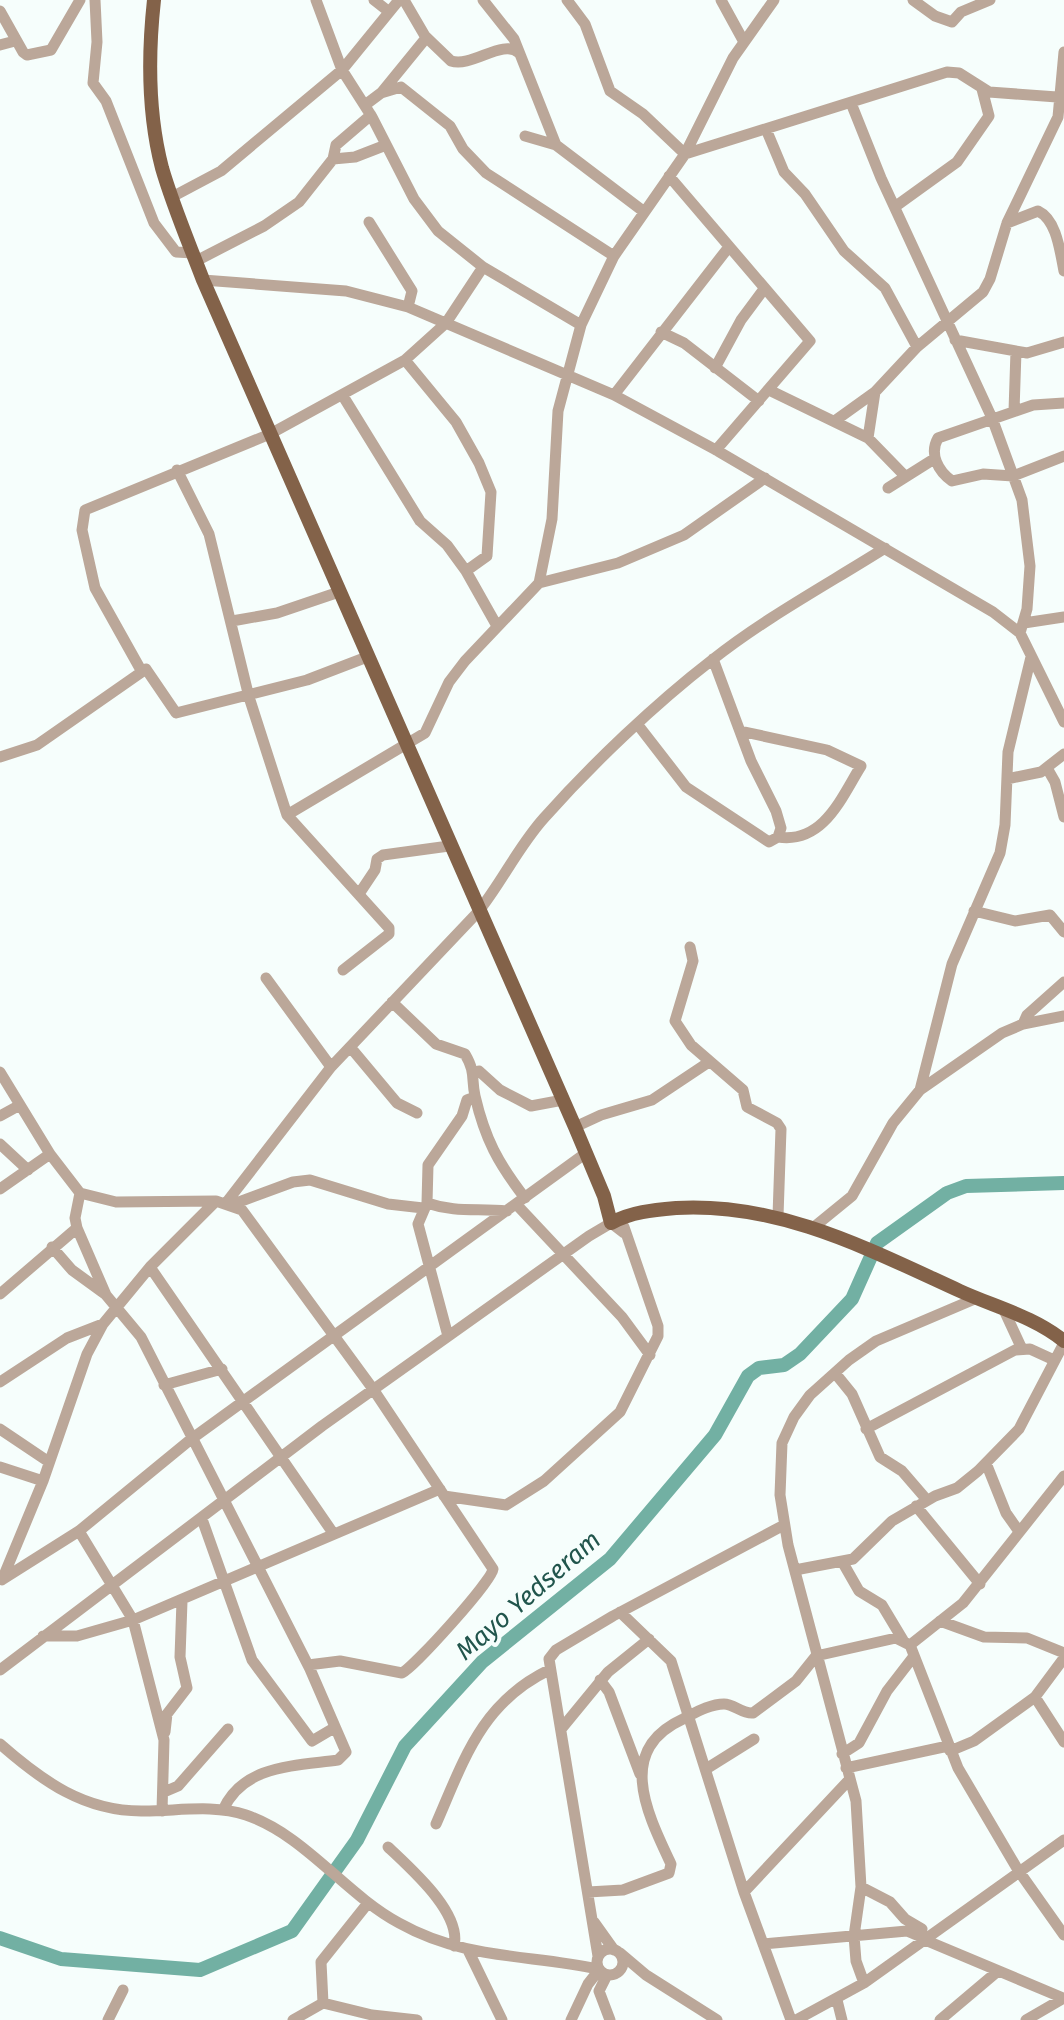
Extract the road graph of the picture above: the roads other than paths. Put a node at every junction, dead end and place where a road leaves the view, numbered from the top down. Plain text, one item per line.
1 (80, 0) edge
2 (95, 0) edge
3 (154, 0) edge
4 (316, 0) edge
5 (374, 0) edge
6 (402, 0) edge
7 (483, 0) edge
8 (567, 0) edge
9 (721, 0) edge
10 (774, 0) edge
11 (913, 0) edge
12 (990, 0) edge
13 (0, 11) edge
14 (388, 11) junction
15 (426, 38) junction
16 (15, 41) junction
17 (744, 42) junction
18 (0, 45) edge
19 (1064, 52) edge
20 (520, 53) junction
21 (342, 70) junction
22 (982, 89) junction
23 (381, 93) junction
24 (1057, 97) junction
25 (851, 103) junction
26 (368, 110) junction
27 (1061, 115) edge
28 (766, 129) junction
29 (525, 136) dead end
30 (386, 145) junction
31 (556, 145) junction
32 (685, 154) junction
33 (333, 159) junction
34 (669, 176) junction
35 (172, 197) junction
36 (896, 206) junction
37 (643, 211) junction
38 (369, 222) dead end
39 (1007, 223) junction
40 (728, 248) junction
41 (614, 256) junction
42 (195, 257) junction
43 (483, 267) junction
44 (1064, 271) edge
45 (203, 280) junction
46 (764, 289) junction
47 (408, 307) junction
48 (947, 320) junction
49 (446, 323) junction
50 (581, 325) junction
51 (661, 332) junction
52 (955, 340) junction
53 (1064, 342) edge
54 (917, 347) junction
55 (1016, 351) junction
56 (405, 360) junction
57 (715, 368) junction
58 (567, 374) junction
59 (769, 390) junction
60 (875, 392) junction
61 (614, 395) junction
62 (343, 396) junction
63 (759, 401) junction
64 (1064, 403) edge
65 (1014, 411) junction
66 (992, 418) junction
67 (836, 420) junction
68 (270, 434) junction
69 (868, 438) junction
70 (716, 450) junction
71 (1064, 456) edge
72 (934, 459) junction
73 (177, 470) junction
74 (904, 475) junction
75 (1013, 476) junction
76 (765, 478) junction
77 (888, 488) dead end
78 (885, 548) junction
79 (466, 571) junction
80 (539, 583) junction
81 (339, 592) junction
82 (1064, 617) edge
83 (232, 621) junction
84 (497, 626) junction
85 (1022, 628) junction
86 (367, 657) junction
87 (1031, 657) junction
88 (713, 659) junction
89 (142, 672) junction
90 (249, 697) junction
91 (1064, 722) edge
92 (638, 725) junction
93 (740, 731) junction
94 (405, 747) junction
95 (1064, 754) edge
96 (0, 757) edge
97 (1047, 768) junction
98 (1007, 779) junction
99 (1060, 781) edge
100 (287, 815) junction
101 (1064, 817) edge
102 (778, 837) junction
103 (449, 846) junction
104 (359, 894) junction
105 (974, 911) junction
106 (478, 912) junction
107 (1064, 932) edge
108 (690, 947) dead end
109 (343, 970) dead end
110 (266, 978) dead end
111 (1064, 982) edge
112 (392, 1002) junction
113 (1064, 1016) edge
114 (1023, 1024) junction
115 (351, 1048) junction
116 (709, 1062) junction
117 (331, 1067) junction
118 (0, 1072) edge
119 (476, 1072) junction
120 (920, 1090) junction
121 (475, 1097) junction
122 (563, 1100) junction
123 (20, 1105) junction
124 (417, 1113) dead end
125 (0, 1116) edge
126 (575, 1127) junction
127 (0, 1144) edge
128 (586, 1153) junction
129 (50, 1154) junction
130 (28, 1170) junction
131 (0, 1189) edge
132 (80, 1193) junction
133 (224, 1203) junction
134 (516, 1204) junction
135 (425, 1205) junction
136 (778, 1216) junction
137 (617, 1220) junction
138 (814, 1227) junction
139 (77, 1228) junction
140 (52, 1247) junction
141 (562, 1256) junction
142 (150, 1267) junction
143 (428, 1268) junction
144 (0, 1294) edge
145 (106, 1295) junction
146 (977, 1298) junction
147 (115, 1308) junction
148 (1003, 1308) junction
149 (103, 1324) junction
150 (333, 1335) junction
151 (448, 1336) junction
152 (1064, 1342) edge
153 (1022, 1349) junction
154 (650, 1355) junction
155 (1054, 1360) junction
156 (222, 1369) junction
157 (835, 1373) junction
158 (0, 1382) edge
159 (164, 1385) junction
160 (373, 1389) junction
161 (243, 1401) junction
162 (0, 1429) edge
163 (866, 1429) junction
164 (190, 1440) junction
165 (282, 1457) junction
166 (49, 1462) junction
167 (986, 1463) junction
168 (0, 1467) edge
169 (1064, 1476) edge
170 (43, 1481) junction
171 (442, 1493) junction
172 (224, 1502) junction
173 (921, 1503) junction
174 (202, 1519) junction
175 (784, 1525) junction
176 (1018, 1530) junction
177 (79, 1531) junction
178 (333, 1533) junction
179 (843, 1563) junction
180 (258, 1569) junction
181 (795, 1570) junction
182 (1, 1582) edge
183 (224, 1583) junction
184 (980, 1584) junction
185 (113, 1585) junction
186 (182, 1601) junction
187 (620, 1612) junction
188 (133, 1620) junction
189 (940, 1621) junction
190 (43, 1636) junction
191 (649, 1639) junction
192 (909, 1647) junction
193 (1064, 1654) edge
194 (816, 1656) junction
195 (308, 1665) junction
196 (0, 1670) edge
197 (549, 1670) junction
198 (600, 1680) junction
199 (1035, 1697) junction
200 (688, 1717) junction
201 (334, 1728) junction
202 (562, 1728) junction
203 (228, 1729) dead end
204 (754, 1739) dead end
205 (164, 1740) junction
206 (1064, 1740) edge
207 (0, 1744) edge
208 (949, 1749) junction
209 (842, 1754) junction
210 (706, 1769) junction
211 (848, 1774) junction
212 (643, 1778) junction
213 (164, 1792) junction
214 (223, 1810) junction
215 (162, 1811) junction
216 (436, 1824) dead end
217 (1064, 1840) edge
218 (388, 1847) dead end
219 (1018, 1870) junction
220 (861, 1887) junction
221 (588, 1892) junction
222 (744, 1892) junction
223 (368, 1903) junction
224 (594, 1921) junction
225 (1064, 1935) edge
226 (854, 1936) junction
227 (927, 1938) junction
228 (763, 1944) junction
229 (454, 1946) junction
230 (468, 1950) junction
231 (617, 1952) junction
232 (603, 1967) junction
233 (998, 1971) junction
234 (646, 1975) junction
235 (864, 1983) junction
236 (123, 1990) dead end
237 (1064, 1998) edge
238 (837, 2000) junction
239 (323, 2003) junction
240 (108, 2020) edge
241 (293, 2020) edge
242 (417, 2020) edge
243 (502, 2020) edge
244 (571, 2020) edge
245 (610, 2020) edge
246 (717, 2020) edge
247 (794, 2020) edge
248 (842, 2020) edge
249 (940, 2020) edge
250 (1026, 2020) edge

1 - 16 street
2 - 42 street
3 - 35 main road
4 - 21 street
5 - 14 street
6 - 14 street
6 - 15 street
7 - 20 street
8 - 32 street
9 - 17 street
10 - 17 street
11 - 12 street
13 - 16 street
14 - 21 street
15 - 20 street
15 - 23 street
16 - 18 street
17 - 32 street
19 - 24 street
20 - 31 street
21 - 26 street
21 - 35 street
22 - 24 street
22 - 25 street
22 - 36 street
23 - 26 street
23 - 41 street
24 - 27 street
25 - 28 street
25 - 36 street
26 - 30 street
26 - 33 street
27 - 39 street
28 - 32 street
28 - 54 street
29 - 31 street
30 - 33 street
30 - 43 street
31 - 37 street
32 - 34 street
33 - 42 street
34 - 37 street
34 - 40 street
35 - 42 main road
36 - 48 street
37 - 41 street
38 - 47 street
39 - 44 street
39 - 48 street
40 - 46 street
40 - 51 street
41 - 50 street
42 - 45 main road
43 - 49 street
43 - 50 street
45 - 47 street
45 - 68 main road
46 - 57 street
46 - 59 street
47 - 49 street
48 - 52 street
48 - 54 street
49 - 56 street
49 - 58 street
50 - 58 street
51 - 57 street
51 - 61 street
52 - 55 street
52 - 66 street
53 - 55 street
54 - 60 street
55 - 65 street
56 - 62 street
56 - 79 street
57 - 63 street
58 - 61 street
58 - 80 street
59 - 63 street
59 - 67 street
60 - 67 street
60 - 69 street
61 - 70 street
62 - 68 street
62 - 79 street
63 - 70 street
64 - 65 street
65 - 66 street
66 - 72 street
66 - 75 street
67 - 69 street
68 - 73 street
68 - 81 main road
69 - 74 street
70 - 76 street
71 - 75 street
72 - 74 street
72 - 75 street
73 - 83 street
73 - 89 street
74 - 77 street
75 - 85 street
76 - 78 street
76 - 80 street
78 - 85 street
78 - 88 street
79 - 84 street
80 - 84 street
81 - 83 street
81 - 86 main road
82 - 85 street
83 - 90 street
84 - 94 street
85 - 87 street
86 - 90 street
86 - 94 main road
87 - 91 street
87 - 98 street
88 - 92 street
88 - 93 street
89 - 90 street
89 - 96 street
90 - 100 street
92 - 102 street
92 - 106 street
93 - 102 street
93 - 102 street
94 - 100 street
94 - 103 main road
95 - 97 street
97 - 98 street
97 - 99 street
98 - 105 street
99 - 101 street
100 - 104 street
103 - 104 street
103 - 106 main road
104 - 109 street
105 - 107 street
105 - 120 street
106 - 112 street
106 - 122 main road
108 - 116 street
110 - 117 street
111 - 114 street
112 - 115 street
112 - 119 street
113 - 114 street
114 - 120 street
115 - 117 street
115 - 124 street
116 - 126 street
116 - 136 street
117 - 133 street
118 - 123 street
119 - 121 street
119 - 122 street
120 - 138 street
121 - 134 street
121 - 135 street
122 - 126 main road
123 - 125 street
123 - 129 street
126 - 128 main road
127 - 130 street
128 - 134 street
128 - 137 main road
129 - 130 street
129 - 132 street
130 - 131 street
132 - 133 street
132 - 139 street
133 - 135 street
133 - 142 street
133 - 150 street
134 - 135 street
134 - 141 street
134 - 143 street
135 - 143 street
136 - 137 main road
136 - 138 main road
137 - 141 street
137 - 154 street
138 - 146 main road
139 - 140 street
139 - 145 street
140 - 144 street
140 - 145 street
141 - 151 street
141 - 154 street
142 - 147 street
142 - 156 street
143 - 150 street
143 - 151 street
145 - 147 street
146 - 148 main road
146 - 157 street
147 - 149 street
147 - 159 street
148 - 152 main road
148 - 153 street
149 - 158 street
149 - 166 street
150 - 160 street
150 - 161 street
151 - 160 street
152 - 155 street
153 - 155 street
153 - 163 street
154 - 171 street
155 - 167 street
156 - 159 street
156 - 161 street
157 - 163 street
157 - 175 street
159 - 164 street
160 - 165 street
160 - 171 street
161 - 164 street
161 - 165 street
162 - 166 street
163 - 173 street
164 - 172 street
164 - 177 street
165 - 172 street
165 - 178 street
166 - 170 street
167 - 173 street
167 - 176 street
168 - 170 street
169 - 176 street
170 - 182 street
171 - 178 street
171 - 195 street
172 - 174 street
172 - 180 street
173 - 179 street
173 - 184 street
174 - 183 street
174 - 185 street
175 - 181 street
175 - 187 street
176 - 184 street
177 - 182 street
177 - 185 street
178 - 180 street
179 - 181 street
179 - 192 street
180 - 183 street
180 - 195 street
181 - 194 street
183 - 186 street
183 - 201 street
184 - 189 street
185 - 188 street
185 - 190 street
186 - 188 street
186 - 205 street
187 - 191 street
187 - 197 street
188 - 190 street
188 - 205 street
189 - 192 street
189 - 193 street
190 - 196 street
191 - 198 street
191 - 200 street
192 - 194 street
192 - 208 street
192 - 209 street
193 - 199 street
194 - 200 street
194 - 209 street
195 - 201 street
197 - 202 street
197 - 216 street
198 - 202 street
198 - 212 street
199 - 206 street
199 - 208 street
200 - 210 street
200 - 212 street
201 - 214 street
202 - 221 street
203 - 213 street
204 - 210 street
205 - 213 street
207 - 215 street
208 - 211 street
208 - 219 street
209 - 211 street
210 - 222 street
211 - 220 street
211 - 222 street
212 - 221 street
213 - 215 street
214 - 215 street
214 - 223 street
217 - 219 street
218 - 229 street
219 - 225 street
219 - 227 street
220 - 226 street
220 - 227 street
221 - 224 street
222 - 228 street
223 - 229 street
223 - 239 street
224 - 231 street
224 - 232 street
226 - 227 street
226 - 228 street
226 - 235 street
227 - 233 street
227 - 235 street
228 - 247 street
229 - 230 street
230 - 232 street
230 - 243 street
231 - 232 street
231 - 232 street
231 - 234 street
232 - 234 street
232 - 244 street
232 - 245 street
233 - 237 street
233 - 249 street
234 - 246 street
235 - 238 street
236 - 240 street
237 - 250 street
238 - 247 street
238 - 248 street
239 - 241 street
239 - 242 street

